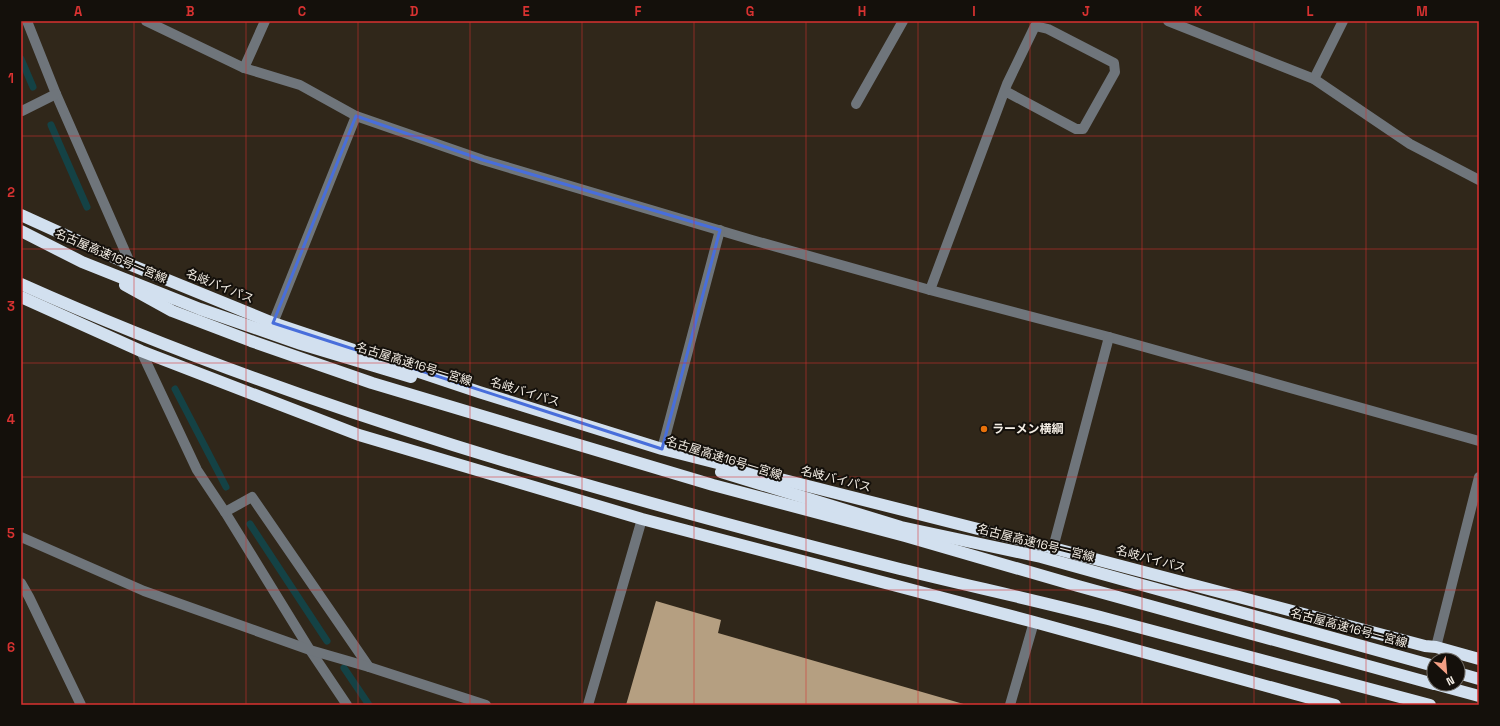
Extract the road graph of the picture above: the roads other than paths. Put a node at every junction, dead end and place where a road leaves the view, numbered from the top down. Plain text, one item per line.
1 (27, 21) edge
2 (146, 21) edge
3 (265, 21) edge
4 (903, 21) edge
5 (1168, 21) edge
6 (1343, 21) edge
7 (244, 68) junction
8 (1314, 79) junction
9 (1005, 91) junction
10 (56, 94) junction
11 (856, 104) dead end
12 (21, 110) edge
13 (356, 116) junction
14 (1479, 180) edge
15 (21, 216) edge
16 (720, 230) junction
17 (21, 232) edge
18 (82, 262) junction
19 (131, 265) junction
20 (22, 284) edge
21 (930, 290) junction
22 (21, 297) edge
23 (273, 323) junction
24 (1109, 336) junction
25 (140, 351) junction
26 (1479, 441) edge
27 (662, 449) junction
28 (1479, 477) edge
29 (225, 512) junction
30 (642, 519) junction
31 (21, 537) edge
32 (1053, 548) junction
33 (21, 583) edge
34 (1034, 622) junction
35 (1436, 647) junction
36 (310, 650) junction
37 (1479, 660) edge
38 (1426, 664) edge
39 (369, 666) junction
40 (1466, 675) edge
41 (1479, 679) edge
42 (1426, 682) edge
43 (1464, 692) edge
44 (1479, 696) edge
45 (81, 705) edge
46 (347, 705) edge
47 (486, 705) edge
48 (588, 705) edge
49 (1010, 705) edge
50 (1335, 705) edge
51 (1430, 705) edge

1 - 10 street
2 - 7 street
3 - 7 street
4 - 11 street
5 - 8 street
6 - 8 street
7 - 13 street
8 - 14 street
9 - 9 street
9 - 21 street
10 - 12 street
10 - 19 street
13 - 16 street
13 - 23 street
15 - 19 highway, 名岐バイパス
16 - 21 street
16 - 27 street
17 - 18 highway, 名古屋高速16号一宮線
18 - 38 highway, 名古屋高速16号一宮線
18 - 42 highway
19 - 23 highway, 名岐バイパス
20 - 51 highway
21 - 24 street
22 - 25 highway
23 - 27 highway, 名岐バイパス
24 - 26 street
24 - 32 street
25 - 29 street
25 - 30 highway
27 - 32 highway, 名岐バイパス
28 - 35 street
29 - 36 street
29 - 39 street
30 - 34 highway
30 - 48 street
31 - 36 street
32 - 35 highway, 名岐バイパス
33 - 45 street
34 - 49 street
34 - 50 highway
35 - 37 highway, 名岐バイパス
36 - 39 street
36 - 46 street
39 - 47 street
40 - 41 highway
43 - 44 highway

